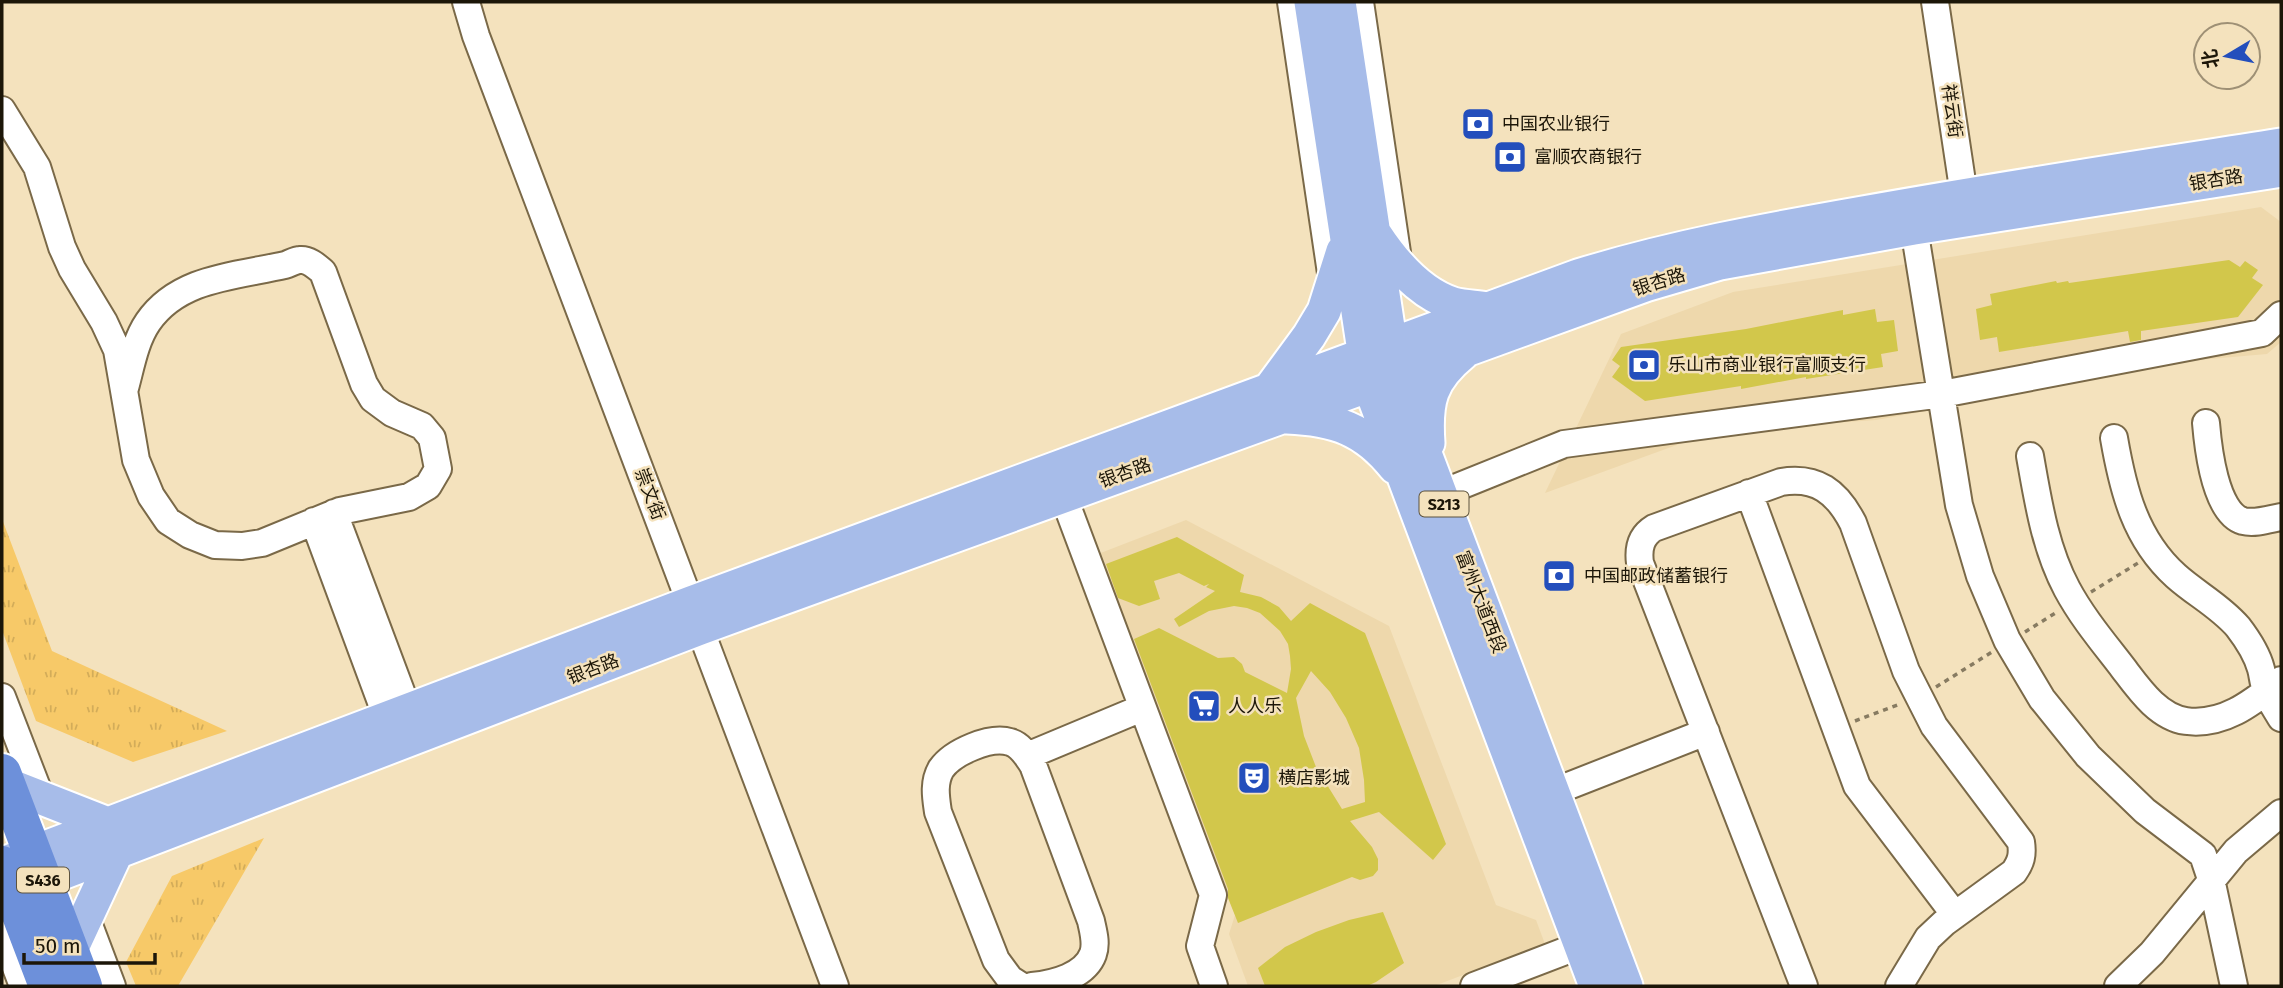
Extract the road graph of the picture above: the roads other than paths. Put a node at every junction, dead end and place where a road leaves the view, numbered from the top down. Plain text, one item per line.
1 (466, 2) edge
2 (1291, 2) edge
3 (1311, 2) edge
4 (1339, 2) edge
5 (1360, 2) edge
6 (1935, 2) edge
7 (2, 110) edge
8 (2281, 145) edge
9 (2281, 170) edge
10 (1966, 207) junction
11 (1914, 228) junction
12 (1359, 235) junction
13 (1399, 266) junction
14 (1333, 286) junction
15 (1487, 309) junction
16 (99, 313) junction
17 (2281, 315) edge
18 (149, 321) junction
19 (1471, 346) junction
20 (1379, 365) junction
21 (125, 388) junction
22 (1942, 394) junction
23 (1274, 403) junction
24 (2206, 423) dead end
25 (2114, 438) dead end
26 (2029, 456) dead end
27 (1425, 480) junction
28 (1749, 493) junction
29 (1063, 495) junction
30 (324, 517) junction
31 (2281, 517) edge
32 (695, 615) junction
33 (2274, 686) edge
34 (2, 697) edge
35 (1142, 708) junction
36 (398, 714) junction
37 (2281, 718) edge
38 (1706, 732) junction
39 (1027, 756) junction
40 (4, 779) edge
41 (1553, 792) junction
42 (41, 798) junction
43 (2281, 813) edge
44 (112, 839) junction
45 (16, 875) edge
46 (2211, 879) junction
47 (1955, 915) junction
48 (86, 917) junction
49 (2, 931) edge
50 (1581, 945) junction
51 (76, 969) edge
52 (23, 986) edge
53 (48, 986) edge
54 (112, 986) edge
55 (835, 986) edge
56 (1021, 986) edge
57 (1032, 986) edge
58 (1214, 986) edge
59 (1474, 986) edge
60 (1596, 986) edge
61 (1626, 986) edge
62 (1804, 986) edge
63 (1899, 986) edge
64 (2118, 986) edge
65 (2234, 986) edge

1 - 32 street, 崇文街
2 - 14 street
3 - 12 main road, 富州大道西段 / S213
4 - 12 main road, 富州大道西段 / S213
5 - 13 street
6 - 10 street, 祥云街
7 - 16 street
8 - 10 main road, 银杏路
9 - 10 main road, 银杏路
10 - 11 main road, 银杏路
10 - 15 main road, 银杏路
11 - 19 main road, 银杏路
11 - 22 street
12 - 13 main road
12 - 14 main road
12 - 20 main road, 富州大道西段 / S213
13 - 15 main road
14 - 23 main road
15 - 20 main road, 银杏路
16 - 18 street
16 - 21 street
17 - 22 street
18 - 21 street
18 - 30 street
19 - 20 main road, 银杏路
19 - 27 main road
20 - 23 main road, 银杏路
20 - 27 main road, 富州大道西段 / S213
21 - 30 street
22 - 27 street
22 - 46 street
23 - 27 main road
23 - 29 main road, 银杏路
23 - 32 main road, 银杏路
24 - 31 street
25 - 33 street
26 - 33 street
27 - 41 main road, 富州大道西段 / S213
27 - 50 main road, 富州大道西段 / S213
28 - 38 street
28 - 47 street
28 - 47 street
29 - 32 main road, 银杏路
29 - 35 street
30 - 36 street
32 - 36 main road, 银杏路
32 - 44 main road, 银杏路
32 - 55 street, 崇文街
33 - 37 street
34 - 42 street
35 - 39 street
35 - 58 street
36 - 44 main road, 银杏路
38 - 41 street
38 - 62 street
39 - 56 street
39 - 57 street
40 - 42 main road
40 - 45 highway, S436
41 - 61 main road, 富州大道西段 / S213
42 - 44 main road
43 - 46 street
44 - 45 main road, 银杏路
44 - 48 main road
45 - 51 highway, S436
45 - 53 highway, S436
46 - 64 street
46 - 65 street
47 - 63 street
48 - 51 main road
48 - 54 street
49 - 52 street
50 - 59 street
50 - 60 main road, 富州大道西段 / S213

